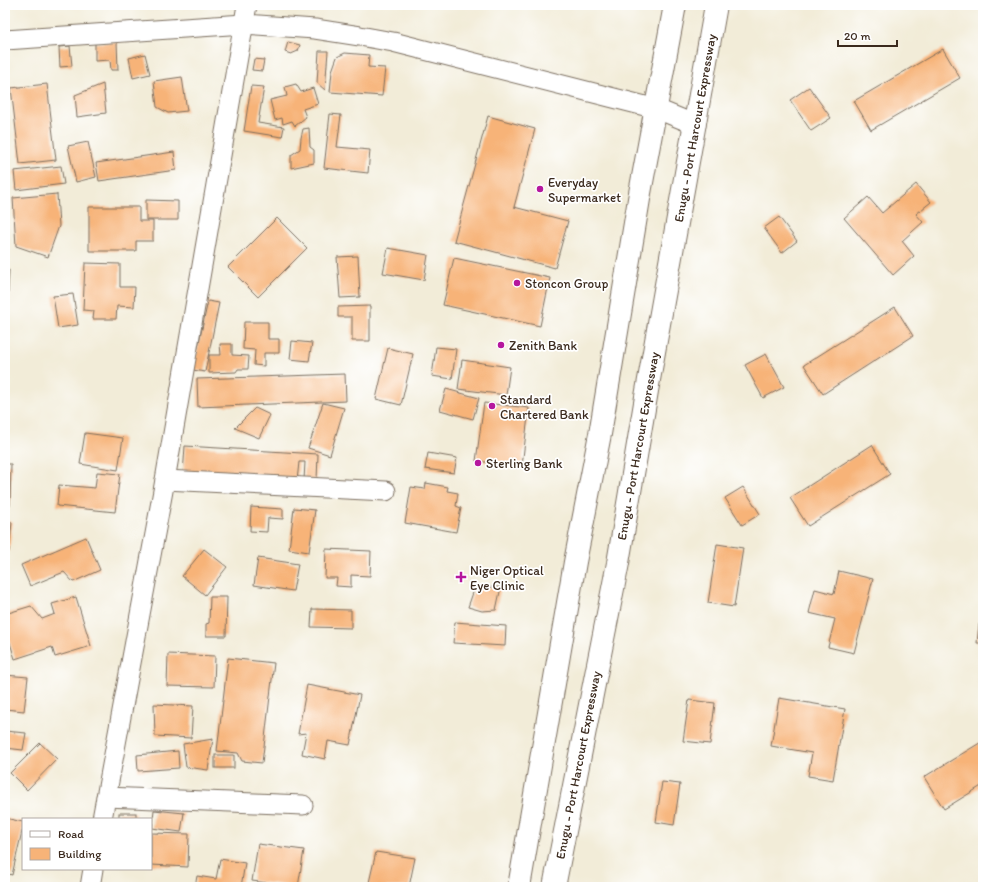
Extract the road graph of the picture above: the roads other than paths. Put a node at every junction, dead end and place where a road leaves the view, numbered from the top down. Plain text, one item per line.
1 (247, 5) edge
2 (676, 5) edge
3 (716, 5) edge
4 (244, 24) junction
5 (5, 40) edge
6 (657, 109) junction
7 (696, 125) junction
8 (165, 480) junction
9 (386, 491) dead end
10 (106, 796) junction
11 (304, 806) dead end
12 (102, 818) edge
13 (93, 870) edge
14 (90, 887) edge
15 (519, 887) edge
16 (554, 887) edge

1 - 4 street
2 - 6 highway
3 - 7 highway, Enugu - Port Harcourt Expressway
4 - 5 street
4 - 6 street
4 - 8 street
6 - 7 street
6 - 15 highway
7 - 16 highway, Enugu - Port Harcourt Expressway
8 - 9 street
8 - 10 street
10 - 11 street
10 - 12 street
13 - 14 street

